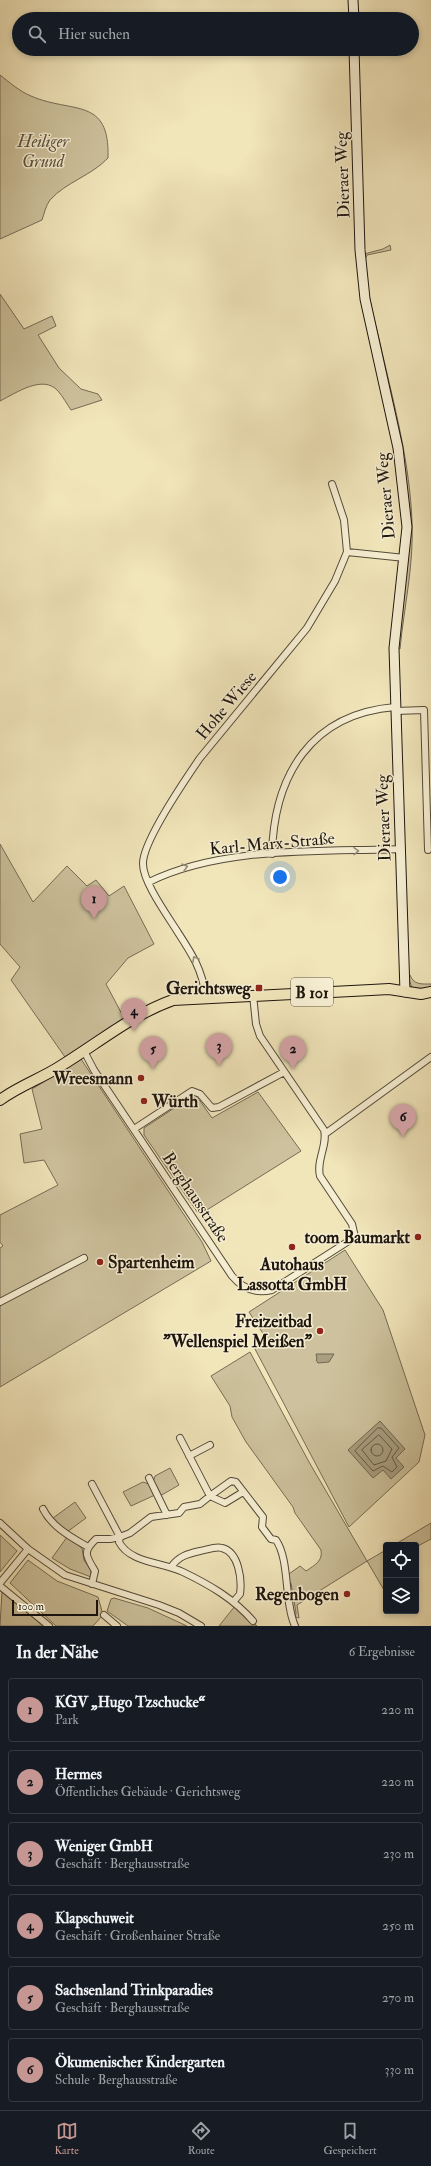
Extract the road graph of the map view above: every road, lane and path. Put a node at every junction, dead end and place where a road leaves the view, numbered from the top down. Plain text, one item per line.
1 (353, 0) edge
2 (354, 12) edge
3 (354, 56) edge
4 (332, 484) dead end
5 (347, 552) junction
6 (405, 558) junction
7 (395, 709) junction
8 (401, 849) junction
9 (428, 850) dead end
10 (272, 854) junction
11 (149, 882) junction
12 (405, 992) junction
13 (429, 993) edge
14 (253, 995) junction
15 (206, 997) junction
16 (84, 1051) junction
17 (431, 1057) edge
18 (284, 1072) junction
19 (0, 1100) edge
20 (134, 1129) junction
21 (325, 1134) junction
22 (84, 1258) dead end
23 (0, 1302) edge
24 (180, 1438) dead end
25 (210, 1445) dead end
26 (189, 1456) junction
27 (149, 1478) dead end
28 (92, 1484) dead end
29 (243, 1492) junction
30 (210, 1496) junction
31 (43, 1509) dead end
32 (167, 1515) junction
33 (0, 1523) edge
34 (120, 1537) junction
35 (88, 1547) junction
36 (28, 1549) junction
37 (171, 1567) junction
38 (0, 1584) edge
39 (92, 1584) junction
40 (234, 1601) junction
41 (104, 1615) dead end
42 (254, 1621) dead end
43 (49, 1626) edge
44 (117, 1626) edge
45 (201, 1626) edge
46 (295, 1626) edge

1 - 2 main road
3 - 6 main road, Dieraer Weg
4 - 5 street
5 - 6 street
5 - 11 street, Hohe Wiese
6 - 7 main road, Dieraer Weg
7 - 8 main road, Dieraer Weg
7 - 9 street
7 - 10 street
10 -> 8 street, Karl-Marx-Straße
8 - 12 main road, Dieraer Weg
11 -> 10 street, Karl-Marx-Straße
15 -> 11 street, Hohe Wiese
12 - 13 main road, B 101
12 - 14 main road, B 101
14 - 15 main road, B 101
14 - 18 street
15 - 16 main road, B 101
16 - 19 main road, B 101
16 - 20 street, Berghausstraße
17 - 21 street
18 - 20 street
18 - 21 street
20 - 21 street, Berghausstraße
22 - 23 street
24 - 26 street
25 - 26 street
26 - 30 street
27 - 32 street
28 - 34 street
29 - 30 street
29 - 30 street
29 - 46 street
30 - 32 street
31 - 35 street
32 - 34 street
33 - 36 street
34 - 35 street
34 - 37 street
35 - 39 street
36 - 38 street
36 - 39 street
37 - 40 street
37 - 40 street
38 - 43 street
39 - 45 street
40 - 42 street
41 - 44 street

